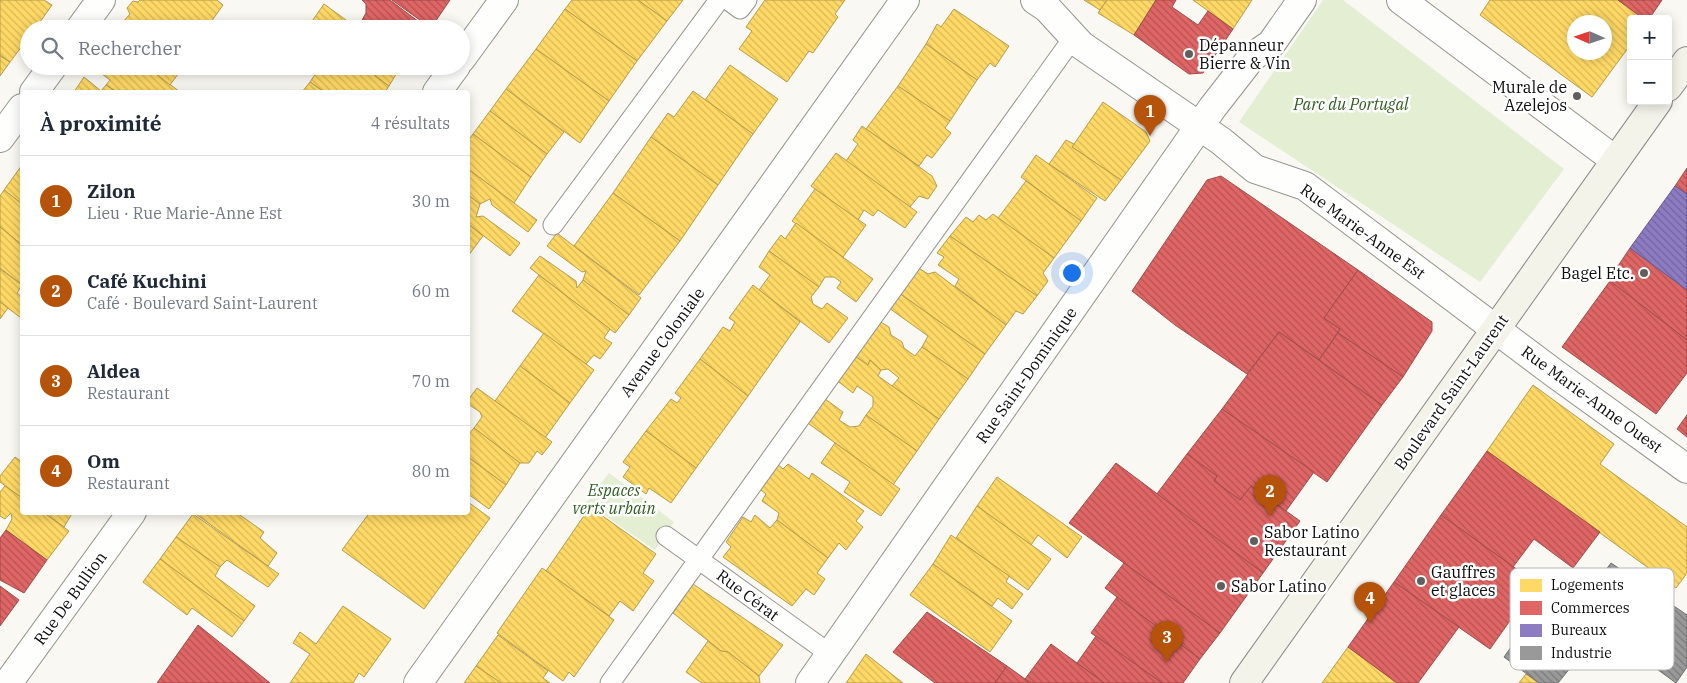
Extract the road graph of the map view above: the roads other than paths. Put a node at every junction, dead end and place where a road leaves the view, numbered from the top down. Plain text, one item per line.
1 (101, 0) edge
2 (504, 0) edge
3 (719, 0) edge
4 (728, 0) edge
5 (747, 0) edge
6 (905, 0) edge
7 (1035, 0) edge
8 (1302, 0) edge
9 (1401, 0) edge
10 (87, 20) edge
11 (1073, 38) junction
12 (470, 47) edge
13 (1687, 61) edge
14 (46, 75) edge
15 (449, 75) edge
16 (1672, 82) edge
17 (35, 90) edge
18 (438, 90) edge
19 (1655, 105) edge
20 (20, 111) edge
21 (1200, 126) junction
22 (0, 138) edge
23 (1615, 160) junction
24 (553, 225) dead end
25 (1497, 328) junction
26 (1687, 469) edge
27 (130, 515) edge
28 (666, 536) dead end
29 (700, 558) junction
30 (830, 654) junction
31 (8, 683) edge
32 (418, 683) edge
33 (610, 683) edge
34 (810, 683) edge
35 (1244, 683) edge

1 - 10 street
2 - 12 street
3 - 24 lane
4 - 5 lane
6 - 32 street, Avenue Coloniale
7 - 11 street, Rue Marie-Anne Est
8 - 21 street, Rue Saint-Dominique
9 - 23 street
11 - 21 street, Rue Marie-Anne Est
11 - 29 lane
13 - 16 main road
14 - 17 street
15 - 18 street
19 - 23 main road, Boulevard Saint-Laurent
20 - 22 street
21 - 25 street, Rue Marie-Anne Est
21 - 30 street, Rue Saint-Dominique
23 - 25 main road, Boulevard Saint-Laurent
25 - 26 street, Rue Marie-Anne Ouest
25 - 35 main road, Boulevard Saint-Laurent
27 - 31 street, Rue De Bullion
28 - 29 lane, Rue Cérat
29 - 30 lane, Rue Cérat
29 - 33 lane
30 - 34 street, Rue Saint-Dominique

